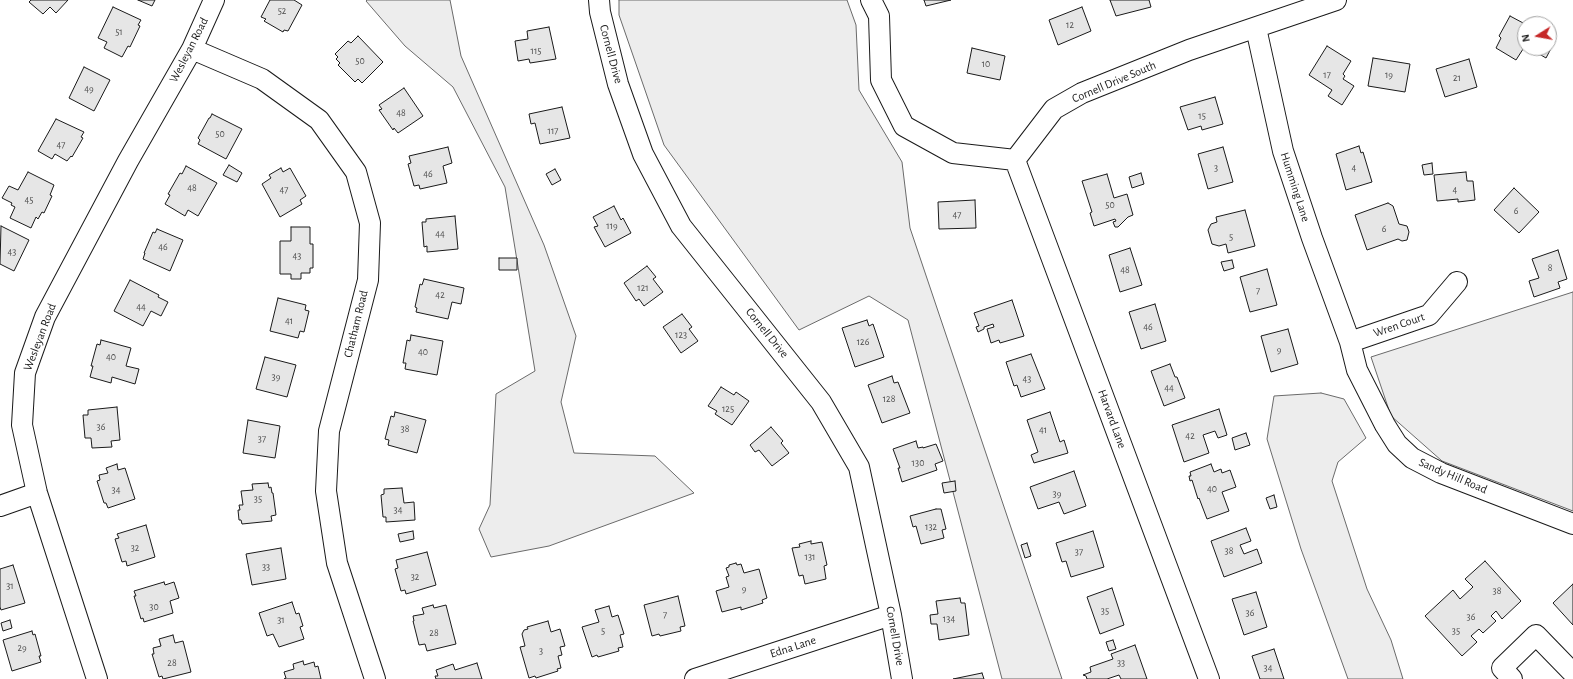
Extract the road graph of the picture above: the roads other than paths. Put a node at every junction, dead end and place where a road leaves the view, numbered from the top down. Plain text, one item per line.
1 (214, 0) edge
2 (599, 0) edge
3 (871, 0) edge
4 (1336, 0) edge
5 (1256, 28) junction
6 (192, 49) junction
7 (1016, 160) junction
8 (1457, 282) dead end
9 (1350, 342) junction
10 (38, 494) junction
11 (0, 506) edge
12 (1573, 524) edge
13 (891, 615) junction
14 (1573, 673) edge
15 (97, 679) edge
16 (375, 679) edge
17 (695, 679) edge
18 (902, 679) edge
19 (1209, 679) edge
20 (1512, 679) edge

1 - 6 street, Wesleyan Road
2 - 13 street, Cornell Drive
3 - 7 street
4 - 5 street, Cornell Drive South
5 - 7 street, Cornell Drive South
5 - 9 street, Humming Lane
6 - 10 street, Wesleyan Road
6 - 16 street, Chatham Road
7 - 19 street, Harvard Lane
8 - 9 street, Wren Court
9 - 12 street, Sandy Hill Road
10 - 11 street
10 - 15 street, Wesleyan Road
13 - 17 street, Edna Lane
13 - 18 street, Cornell Drive
14 - 20 street

